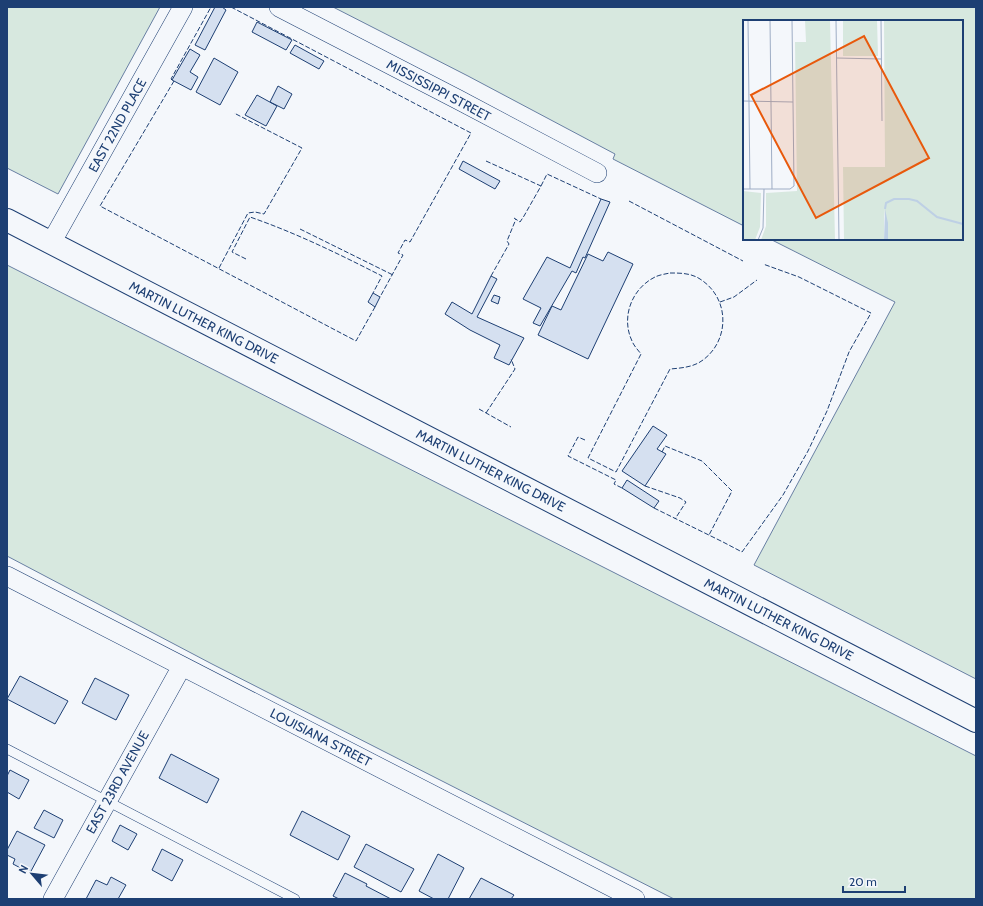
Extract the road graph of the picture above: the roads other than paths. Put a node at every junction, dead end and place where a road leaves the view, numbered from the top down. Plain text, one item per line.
1 (183, 7) edge
2 (279, 7) edge
3 (597, 174) dead end
4 (7, 220) edge
5 (52, 243) junction
6 (7, 576) edge
7 (182, 666) junction
8 (976, 721) edge
9 (7, 749) edge
10 (107, 801) junction
11 (53, 899) edge
12 (295, 899) edge
13 (634, 899) edge

1 - 5 street, EAST 22ND PLACE
2 - 3 street, MISSISSIPPI STREET
4 - 5 main road, MARTIN LUTHER KING DRIVE
5 - 8 main road, MARTIN LUTHER KING DRIVE
6 - 7 street, LOUISIANA STREET
7 - 10 street, EAST 23RD AVENUE
7 - 13 street, LOUISIANA STREET
9 - 10 lane
10 - 11 street, EAST 23RD AVENUE
10 - 12 lane

